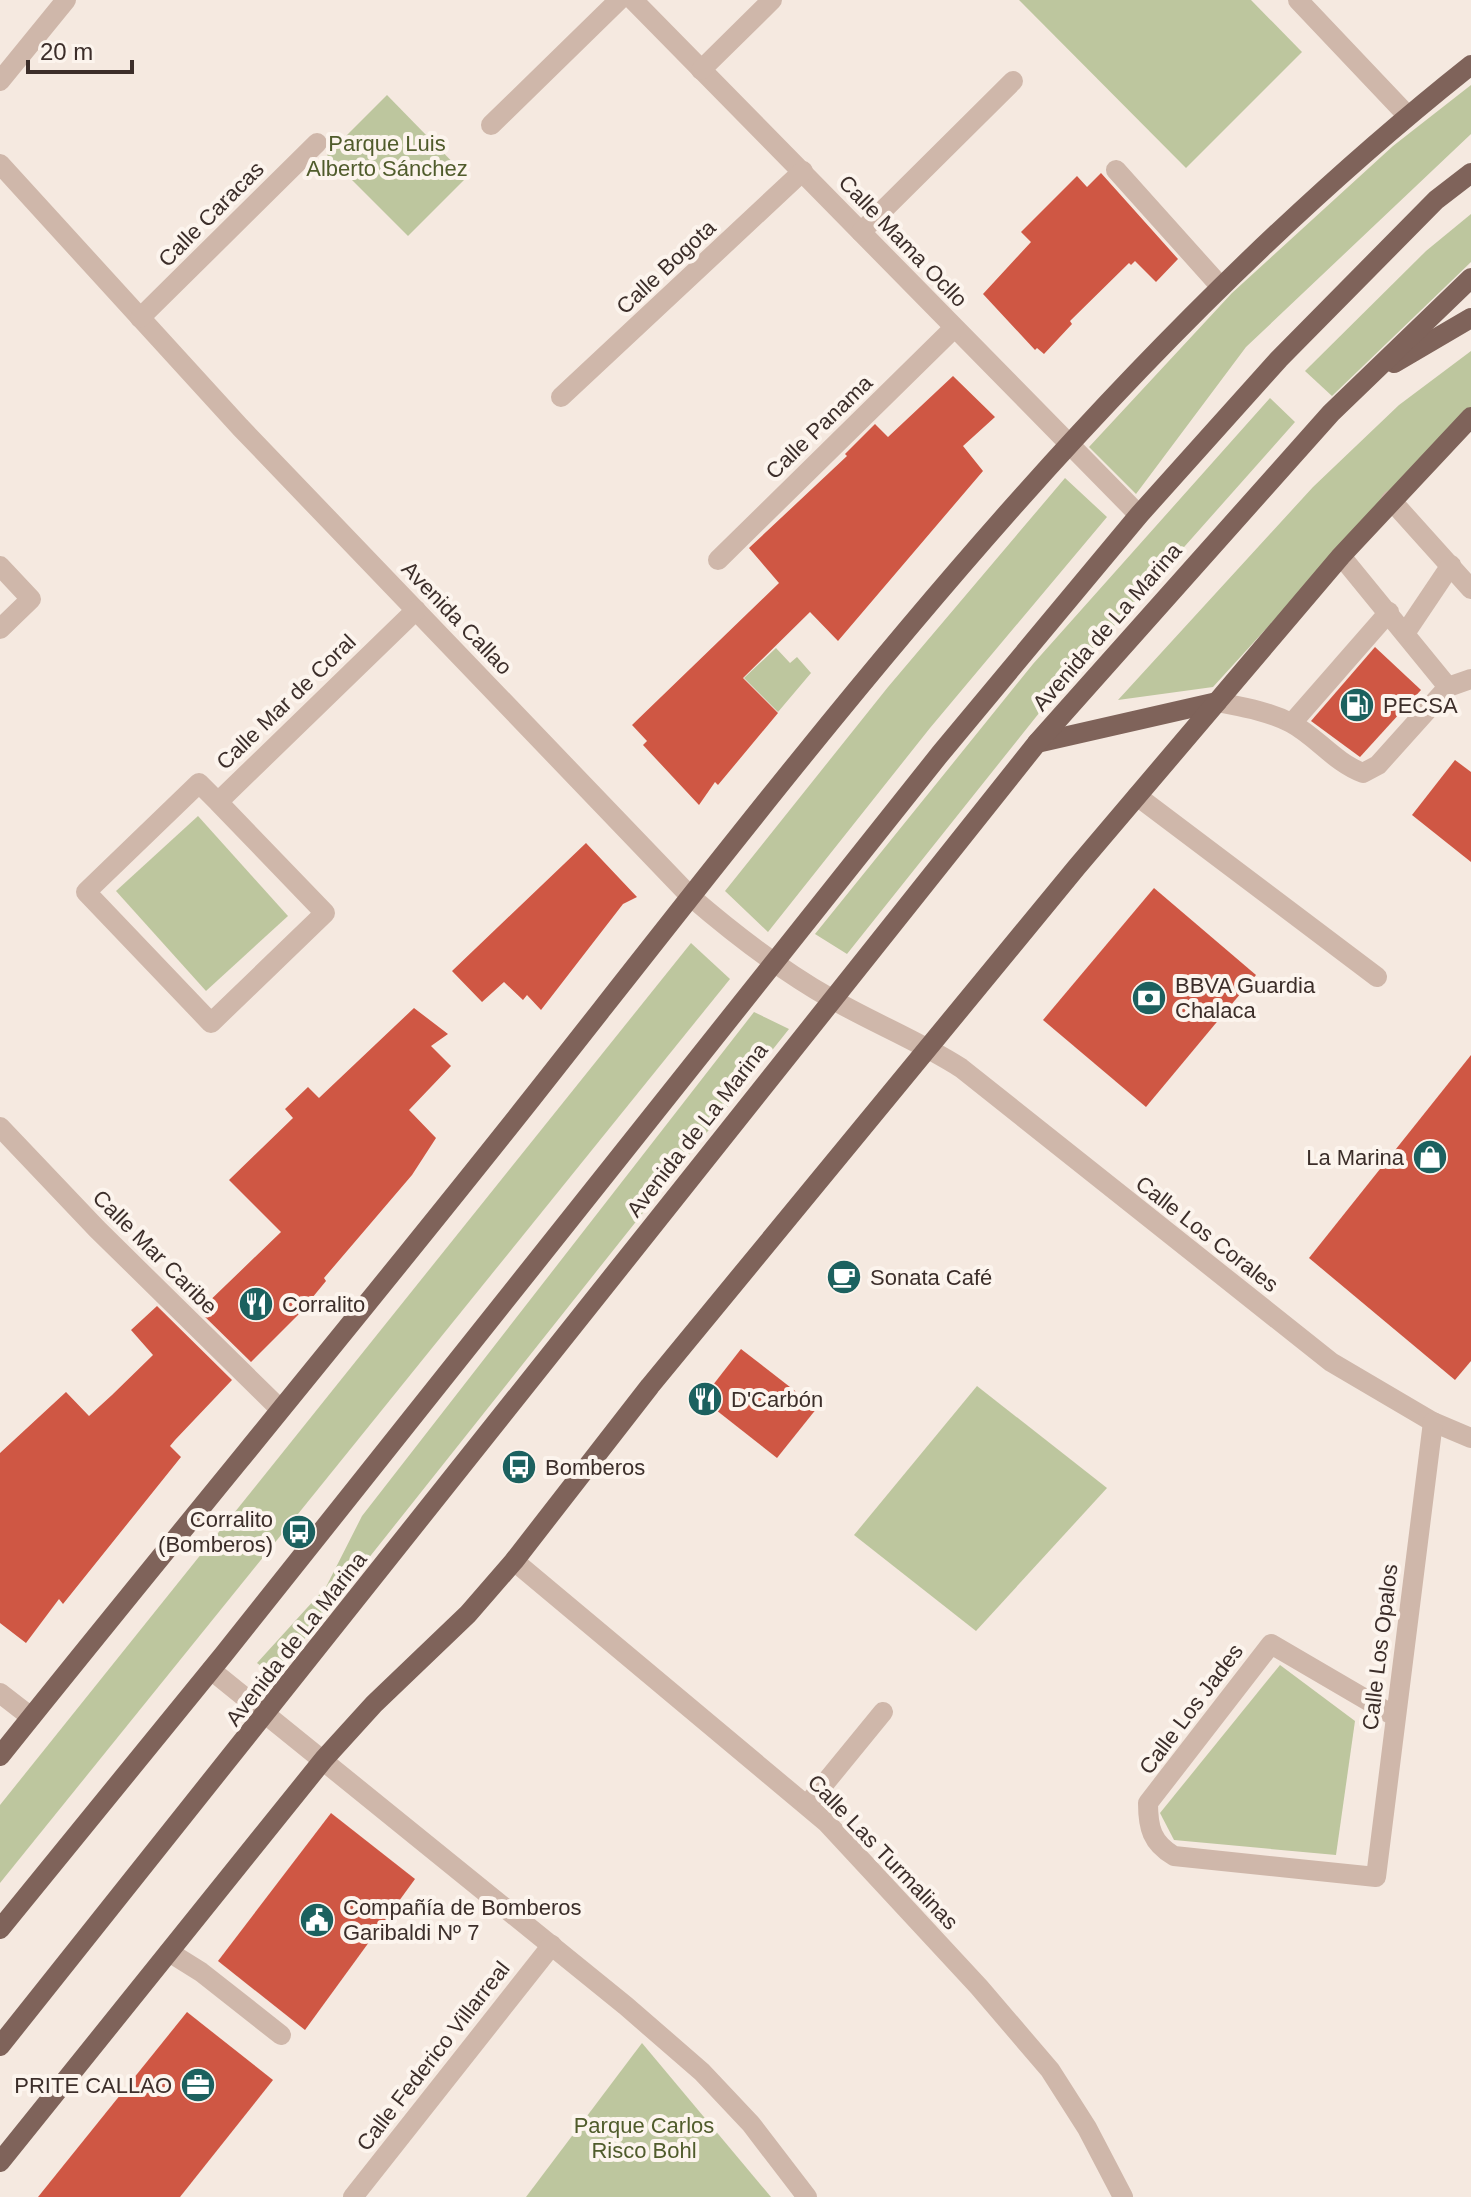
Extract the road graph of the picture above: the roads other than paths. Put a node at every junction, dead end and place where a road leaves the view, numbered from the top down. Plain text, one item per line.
1 (66, 0) edge
2 (619, 0) edge
3 (633, 0) edge
4 (772, 0) edge
5 (1298, 0) edge
6 (1471, 65) edge
7 (701, 70) junction
8 (0, 81) edge
9 (1013, 81) dead end
10 (1407, 115) junction
11 (491, 125) dead end
12 (317, 143) dead end
13 (1471, 159) edge
14 (0, 164) edge
15 (1116, 170) dead end
16 (803, 171) junction
17 (1471, 173) edge
18 (1436, 200) junction
19 (861, 232) junction
20 (1471, 278) edge
21 (1221, 287) junction
22 (140, 318) junction
23 (1471, 318) edge
24 (954, 328) junction
25 (1363, 381) junction
26 (561, 397) dead end
27 (1471, 417) edge
28 (1067, 443) junction
29 (1391, 500) junction
30 (1139, 515) junction
31 (1341, 556) junction
32 (718, 560) dead end
33 (1451, 565) junction
34 (0, 566) edge
35 (1471, 589) edge
36 (416, 610) junction
37 (1389, 612) junction
38 (0, 629) edge
39 (1406, 632) junction
40 (1471, 679) edge
41 (1448, 687) junction
42 (1217, 702) junction
43 (1292, 723) junction
44 (1037, 743) junction
45 (1137, 796) junction
46 (218, 802) junction
47 (690, 896) junction
48 (774, 963) junction
49 (1377, 977) dead end
50 (831, 999) junction
51 (928, 1047) junction
52 (0, 1127) edge
53 (280, 1409) junction
54 (1433, 1422) junction
55 (1471, 1438) edge
56 (514, 1561) junction
57 (211, 1670) junction
58 (0, 1693) edge
59 (883, 1712) dead end
60 (267, 1714) junction
61 (31, 1717) junction
62 (1396, 1717) junction
63 (0, 1756) edge
64 (324, 1759) junction
65 (807, 1805) junction
66 (1376, 1877) joint
67 (0, 1929) edge
68 (552, 1945) junction
69 (169, 1952) junction
70 (281, 2035) dead end
71 (0, 2046) edge
72 (0, 2162) edge
73 (353, 2197) edge
74 (807, 2197) edge
75 (1123, 2197) edge

1 - 8 street
2 - 11 street
3 - 7 street, Calle Mama Ocllo
4 - 7 street
5 - 10 street
6 - 10 main road
7 - 16 street, Calle Mama Ocllo
9 - 19 street
10 - 21 main road
12 - 22 street, Calle Caracas
13 - 18 main road
14 - 22 street, Avenida Callao
15 - 21 street
16 - 19 street, Calle Mama Ocllo
16 - 26 street, Calle Bogota
17 - 18 main road, Avenida de La Marina
18 - 30 main road, Avenida de La Marina
19 - 24 street, Calle Mama Ocllo
20 - 25 main road, Avenida de La Marina
21 - 28 main road
22 - 36 street, Avenida Callao
23 - 25 main road
24 - 28 street, Calle Mama Ocllo
24 - 32 street, Calle Panama
25 - 44 main road, Avenida de La Marina
27 - 29 main road
28 - 30 street, Calle Mama Ocllo
28 - 47 main road
29 - 31 main road
29 - 33 street
30 - 48 main road, Avenida de La Marina
31 - 37 street
31 - 42 main road
33 - 35 street
33 - 39 street
34 - 38 street
36 - 46 street, Calle Mar de Coral
36 - 47 street, Avenida Callao
37 - 39 street
37 - 43 street
39 - 41 street
40 - 41 street
41 - 43 street
42 - 43 street
42 - 44 main road
42 - 45 main road
44 - 50 main road, Avenida de La Marina
45 - 49 street
45 - 51 main road
46 - 46 street, Calle Mar de Coral
47 - 48 street, Avenida Callao
47 - 53 main road
48 - 50 street, Avenida Callao
48 - 57 main road, Avenida de La Marina
50 - 51 street, Avenida Callao
50 - 60 main road, Avenida de La Marina
51 - 54 street, Calle Los Corales
51 - 56 main road
52 - 53 street, Calle Mar Caribe
53 - 61 main road
54 - 55 street, Calle Los Corales
54 - 62 street, Calle Los Opalos
56 - 64 main road
56 - 65 street, Calle Las Turmalinas
57 - 60 street
57 - 67 main road, Avenida de La Marina
58 - 61 street
59 - 65 street
60 - 64 street
60 - 71 main road, Avenida de La Marina
61 - 63 main road
62 - 66 street, Calle Los Opalos
62 - 66 street, Calle Los Jades
64 - 68 street
64 - 69 main road
65 - 75 street, Calle Las Turmalinas
68 - 73 street, Calle Federico Villarreal
68 - 74 street
69 - 70 street
69 - 72 main road

